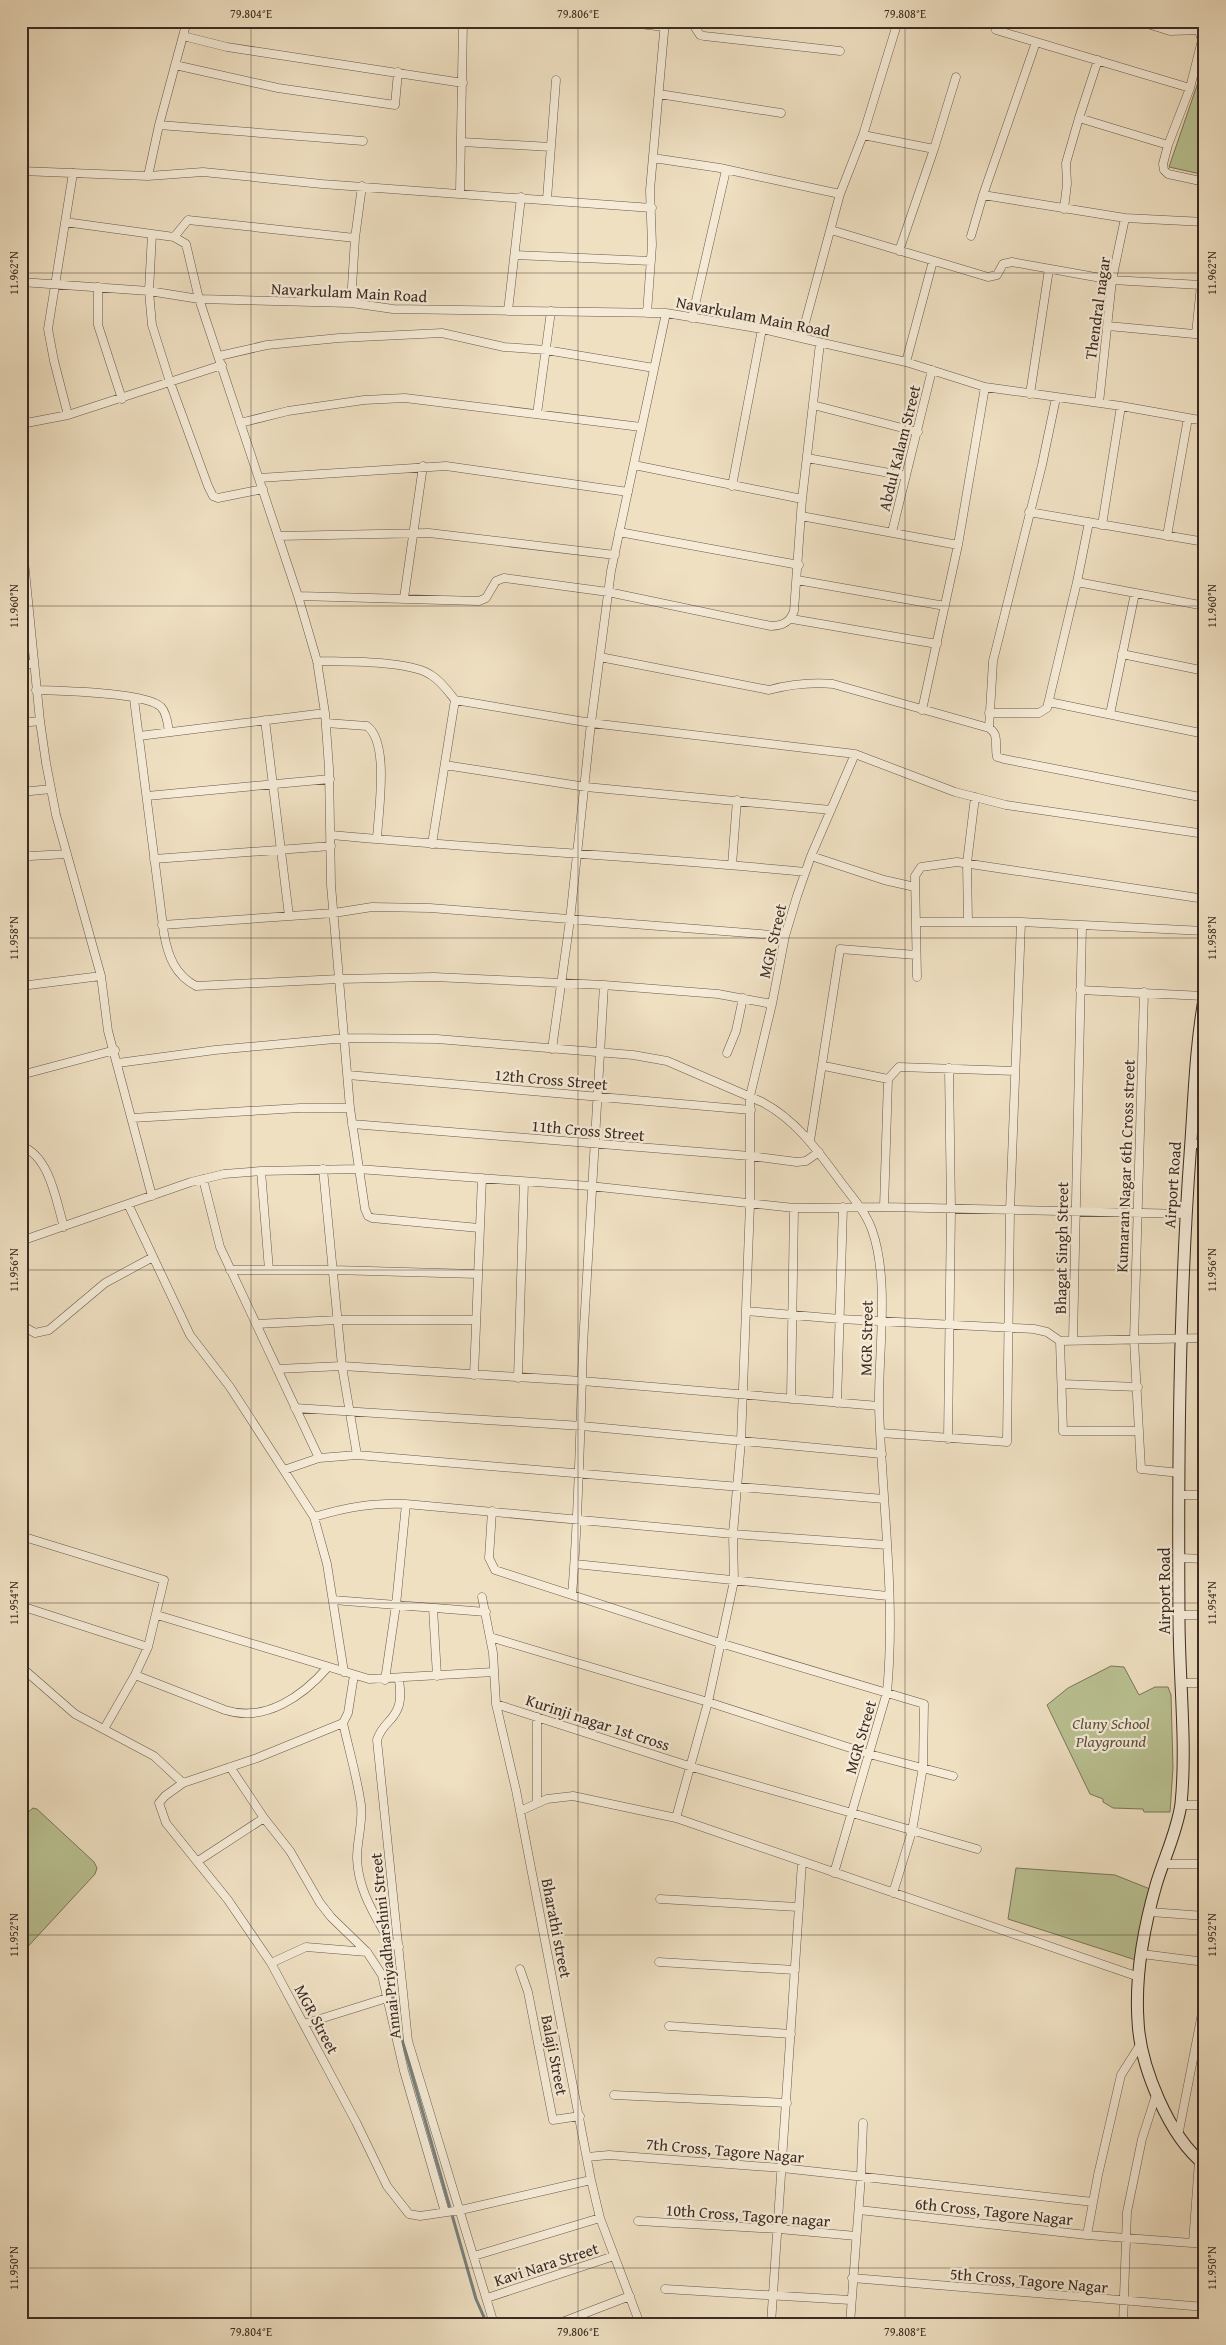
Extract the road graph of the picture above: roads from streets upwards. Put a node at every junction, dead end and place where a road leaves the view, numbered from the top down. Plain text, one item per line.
1 (187, 21) edge
2 (463, 21) edge
3 (616, 21) edge
4 (691, 21) edge
5 (898, 21) edge
6 (1138, 21) edge
7 (1196, 21) edge
8 (664, 24) edge
9 (996, 30) dead end
10 (1200, 30) junction
11 (183, 36) junction
12 (1036, 42) junction
13 (840, 51) dead end
14 (1098, 60) junction
15 (175, 65) junction
16 (398, 72) junction
17 (956, 77) dead end
18 (556, 80) dead end
19 (463, 83) junction
20 (1190, 88) junction
21 (659, 94) junction
22 (781, 113) dead end
23 (1079, 118) junction
24 (159, 125) junction
25 (863, 135) junction
26 (363, 141) dead end
27 (462, 142) junction
28 (1168, 145) junction
29 (551, 147) junction
30 (934, 149) junction
31 (653, 158) junction
32 (726, 170) junction
33 (21, 171) edge
34 (73, 173) junction
35 (148, 176) junction
36 (1205, 182) edge
37 (362, 186) junction
38 (460, 192) junction
39 (840, 194) junction
40 (983, 195) junction
41 (521, 197) junction
42 (547, 199) junction
43 (652, 208) junction
44 (1064, 209) junction
45 (1125, 218) junction
46 (65, 222) junction
47 (1205, 222) edge
48 (831, 230) junction
49 (152, 234) junction
50 (971, 236) dead end
51 (174, 238) junction
52 (355, 238) junction
53 (1205, 246) edge
54 (899, 251) junction
55 (515, 255) junction
56 (651, 261) junction
57 (933, 261) junction
58 (1049, 269) junction
59 (1112, 280) junction
60 (21, 282) edge
61 (54, 285) junction
62 (1201, 285) junction
63 (98, 287) junction
64 (149, 291) junction
65 (199, 299) junction
66 (351, 303) junction
67 (508, 311) junction
68 (551, 311) junction
69 (647, 313) junction
70 (666, 314) junction
71 (692, 318) junction
72 (1108, 326) junction
73 (762, 329) junction
74 (1196, 334) junction
75 (1205, 335) edge
76 (801, 338) junction
77 (820, 343) junction
78 (546, 350) junction
79 (219, 356) junction
80 (906, 362) junction
81 (222, 365) junction
82 (654, 368) junction
83 (932, 370) junction
84 (170, 382) junction
85 (985, 387) junction
86 (1030, 394) junction
87 (122, 398) junction
88 (1056, 398) junction
89 (1099, 403) junction
90 (813, 405) junction
91 (1121, 406) junction
92 (538, 414) junction
93 (68, 415) junction
94 (1188, 418) junction
95 (1205, 422) edge
96 (240, 423) junction
97 (21, 424) edge
98 (641, 428) junction
99 (918, 432) junction
100 (807, 458) junction
101 (634, 465) junction
102 (423, 466) junction
103 (906, 476) junction
104 (259, 478) junction
105 (732, 486) junction
106 (263, 490) junction
107 (628, 492) junction
108 (802, 499) junction
109 (1029, 512) junction
110 (801, 516) junction
111 (1089, 522) junction
112 (1102, 524) junction
113 (21, 531) edge
114 (620, 532) junction
115 (892, 532) junction
116 (412, 533) junction
117 (278, 536) junction
118 (1167, 536) junction
119 (1205, 542) edge
120 (958, 545) junction
121 (615, 555) junction
122 (799, 565) junction
123 (797, 580) junction
124 (1077, 582) junction
125 (608, 592) junction
126 (1135, 593) junction
127 (298, 596) junction
128 (25, 598) edge
129 (404, 598) junction
130 (945, 606) junction
131 (1205, 606) edge
132 (792, 619) junction
133 (937, 644) junction
134 (1122, 654) junction
135 (600, 657) junction
136 (317, 661) junction
137 (21, 664) edge
138 (34, 664) junction
139 (1205, 671) edge
140 (36, 690) junction
141 (134, 699) junction
142 (455, 700) junction
143 (1048, 702) junction
144 (922, 710) junction
145 (325, 713) junction
146 (989, 713) junction
147 (1110, 714) junction
148 (265, 720) junction
149 (40, 721) junction
150 (21, 723) edge
151 (591, 723) junction
152 (326, 724) junction
153 (989, 728) junction
154 (169, 732) junction
155 (1205, 734) edge
156 (140, 736) junction
157 (855, 754) junction
158 (445, 764) junction
159 (330, 779) junction
160 (273, 784) junction
161 (586, 787) junction
162 (51, 789) junction
163 (21, 792) edge
164 (147, 796) junction
165 (975, 797) junction
166 (1205, 798) edge
167 (737, 800) junction
168 (831, 810) junction
169 (1205, 834) edge
170 (331, 835) junction
171 (377, 839) junction
172 (432, 844) junction
173 (331, 846) junction
174 (282, 850) junction
175 (21, 852) edge
176 (67, 854) junction
177 (578, 855) junction
178 (811, 856) junction
179 (154, 859) junction
180 (967, 863) junction
181 (732, 865) junction
182 (804, 872) junction
183 (915, 887) junction
184 (1205, 899) edge
185 (334, 913) junction
186 (289, 916) junction
187 (570, 920) junction
188 (916, 922) junction
189 (968, 922) junction
190 (1020, 922) junction
191 (162, 925) junction
192 (1082, 926) junction
193 (1205, 931) edge
194 (785, 936) junction
195 (916, 955) junction
196 (101, 976) junction
197 (917, 977) dead end
198 (339, 979) junction
199 (562, 982) junction
200 (604, 985) junction
201 (21, 986) edge
202 (1080, 990) junction
203 (1144, 992) junction
204 (1204, 995) edge
205 (743, 998) junction
206 (772, 1004) junction
207 (346, 1038) junction
208 (552, 1049) junction
209 (115, 1050) junction
210 (1200, 1050) edge
211 (600, 1052) junction
212 (727, 1052) dead end
213 (118, 1063) junction
214 (824, 1066) junction
215 (949, 1068) junction
216 (1015, 1071) junction
217 (21, 1075) edge
218 (348, 1075) junction
219 (888, 1079) junction
220 (1199, 1094) edge
221 (750, 1096) junction
222 (597, 1097) junction
223 (350, 1108) junction
224 (751, 1110) junction
225 (132, 1118) junction
226 (352, 1124) junction
227 (810, 1141) junction
228 (593, 1144) junction
229 (1191, 1144) junction
230 (1205, 1144) edge
231 (21, 1146) edge
232 (819, 1152) junction
233 (750, 1156) junction
234 (323, 1169) junction
235 (358, 1169) junction
236 (261, 1171) junction
237 (482, 1178) junction
238 (203, 1179) junction
239 (524, 1182) junction
240 (590, 1186) junction
241 (152, 1196) junction
242 (128, 1204) junction
243 (750, 1204) junction
244 (843, 1207) junction
245 (860, 1207) junction
246 (884, 1207) junction
247 (794, 1208) junction
248 (951, 1209) junction
249 (1010, 1210) junction
250 (1075, 1211) junction
251 (1138, 1213) junction
252 (1186, 1214) junction
253 (64, 1226) junction
254 (479, 1228) junction
255 (21, 1242) edge
256 (153, 1257) junction
257 (230, 1270) junction
258 (269, 1270) junction
259 (333, 1270) junction
260 (477, 1274) junction
261 (746, 1311) junction
262 (792, 1314) junction
263 (840, 1319) junction
264 (338, 1320) junction
265 (476, 1320) junction
266 (880, 1321) junction
267 (256, 1324) junction
268 (950, 1324) junction
269 (21, 1325) edge
270 (1009, 1327) junction
271 (1181, 1338) junction
272 (1205, 1338) edge
273 (1073, 1340) junction
274 (1134, 1340) junction
275 (1060, 1341) junction
276 (342, 1366) junction
277 (277, 1369) junction
278 (474, 1375) junction
279 (518, 1378) junction
280 (582, 1381) junction
281 (1063, 1384) junction
282 (1138, 1387) junction
283 (743, 1396) junction
284 (791, 1399) junction
285 (837, 1403) junction
286 (879, 1406) junction
287 (295, 1408) junction
288 (350, 1411) junction
289 (582, 1426) junction
290 (1138, 1432) junction
291 (881, 1433) junction
292 (948, 1440) junction
293 (740, 1441) junction
294 (882, 1454) junction
295 (357, 1455) junction
296 (319, 1458) junction
297 (284, 1470) junction
298 (1180, 1473) junction
299 (580, 1474) junction
300 (735, 1486) junction
301 (1205, 1495) edge
302 (1180, 1496) junction
303 (884, 1499) junction
304 (406, 1504) junction
305 (492, 1511) junction
306 (314, 1517) junction
307 (579, 1519) junction
308 (733, 1534) junction
309 (21, 1536) edge
310 (886, 1545) junction
311 (1180, 1558) junction
312 (1205, 1559) edge
313 (575, 1564) junction
314 (734, 1581) junction
315 (572, 1595) junction
316 (888, 1596) junction
317 (482, 1597) dead end
318 (333, 1600) junction
319 (21, 1606) edge
320 (396, 1606) junction
321 (433, 1608) junction
322 (486, 1612) junction
323 (157, 1615) junction
324 (1179, 1615) junction
325 (1205, 1615) edge
326 (490, 1636) junction
327 (720, 1643) junction
328 (148, 1647) junction
329 (21, 1667) edge
330 (328, 1667) junction
331 (344, 1672) junction
332 (494, 1672) junction
333 (354, 1675) junction
334 (135, 1676) junction
335 (437, 1676) junction
336 (399, 1679) junction
337 (385, 1680) junction
338 (1180, 1683) junction
339 (1205, 1683) edge
340 (887, 1692) junction
341 (708, 1702) junction
342 (496, 1704) junction
343 (537, 1718) junction
344 (343, 1723) junction
345 (104, 1729) junction
346 (869, 1754) junction
347 (230, 1767) junction
348 (692, 1767) junction
349 (922, 1767) junction
350 (953, 1776) dead end
351 (183, 1783) junction
352 (537, 1803) junction
353 (1181, 1805) junction
354 (1205, 1805) edge
355 (520, 1811) junction
356 (851, 1814) junction
357 (264, 1818) junction
358 (676, 1818) junction
359 (912, 1831) junction
360 (976, 1849) dead end
361 (198, 1861) junction
362 (802, 1862) junction
363 (1163, 1864) junction
364 (1205, 1864) edge
365 (834, 1873) junction
366 (893, 1893) junction
367 (660, 1899) dead end
368 (798, 1907) junction
369 (1150, 1912) junction
370 (1205, 1916) edge
371 (399, 1947) junction
372 (367, 1952) junction
373 (1142, 1954) junction
374 (659, 1962) dead end
375 (1205, 1962) edge
376 (271, 1963) junction
377 (520, 1970) dead end
378 (795, 1970) junction
379 (1139, 1977) junction
380 (387, 1998) junction
381 (1205, 1998) edge
382 (304, 2024) junction
383 (669, 2026) dead end
384 (791, 2034) junction
385 (1140, 2045) junction
386 (1157, 2092) junction
387 (614, 2095) dead end
388 (787, 2103) junction
389 (580, 2116) junction
390 (863, 2123) dead end
391 (1178, 2136) junction
392 (587, 2157) junction
393 (1202, 2163) edge
394 (782, 2168) junction
395 (862, 2176) junction
396 (591, 2180) junction
397 (1093, 2202) junction
398 (461, 2210) junction
399 (858, 2210) junction
400 (445, 2212) junction
401 (600, 2218) junction
402 (638, 2221) dead end
403 (778, 2229) junction
404 (1087, 2235) junction
405 (856, 2236) junction
406 (1126, 2239) junction
407 (1193, 2243) junction
408 (1205, 2244) edge
409 (474, 2256) junction
410 (614, 2256) junction
411 (852, 2278) junction
412 (665, 2289) dead end
413 (774, 2294) junction
414 (630, 2296) junction
415 (487, 2298) junction
416 (850, 2300) junction
417 (1125, 2302) junction
418 (1205, 2307) edge
419 (494, 2324) edge
420 (557, 2324) edge
421 (640, 2324) edge
422 (771, 2324) edge
423 (850, 2324) edge
424 (1123, 2324) edge

1 - 11 street
2 - 19 street
3 - 8 street
4 - 13 street
5 - 25 street
6 - 10 street
7 - 10 street
8 - 21 street
9 - 12 street
10 - 20 street
11 - 15 street
11 - 16 street
12 - 14 street
12 - 40 street
14 - 20 street
14 - 23 street
15 - 16 street
15 - 24 street
16 - 19 street
17 - 30 street
18 - 29 street
19 - 27 street
20 - 28 street
21 - 22 street
21 - 31 street
23 - 28 street
23 - 44 street
24 - 26 street
24 - 35 street
25 - 30 street
25 - 39 street
27 - 29 street
27 - 38 street
28 - 36 street
29 - 42 street
30 - 54 street
31 - 32 street
31 - 43 street
32 - 39 street
32 - 71 street
33 - 34 street
34 - 35 street
34 - 46 street
35 - 37 street
37 - 38 street
37 - 52 street
38 - 41 street
39 - 48 street
40 - 44 street
40 - 50 street
41 - 42 street
41 - 55 street
42 - 43 street
43 - 56 street
44 - 45 street
45 - 47 street
45 - 59 street, Thendral nagar
46 - 49 street
46 - 61 street
48 - 54 street
48 - 76 street
49 - 51 street
49 - 64 street
51 - 52 street
51 - 65 street
52 - 66 street
53 - 62 street
54 - 57 street
55 - 56 street
55 - 67 street
56 - 69 street
57 - 58 street
57 - 80 street
58 - 59 street
58 - 86 street
59 - 62 street
59 - 72 street, Thendral nagar
60 - 61 street, Navarkulam Main Road
61 - 63 street, Navarkulam Main Road
61 - 93 street
62 - 74 street
63 - 64 street, Navarkulam Main Road
63 - 87 street
64 - 65 street, Navarkulam Main Road
64 - 84 street
65 - 66 street, Navarkulam Main Road
65 - 79 street
66 - 67 street, Navarkulam Main Road
67 - 68 street, Navarkulam Main Road
68 - 69 street, Navarkulam Main Road
68 - 78 street
69 - 70 street, Navarkulam Main Road
70 - 71 street, Navarkulam Main Road
70 - 82 street
71 - 73 street, Navarkulam Main Road
72 - 74 street
72 - 89 street, Thendral nagar
73 - 76 street, Navarkulam Main Road
73 - 105 street
74 - 75 street
76 - 77 street, Navarkulam Main Road
77 - 80 street, Navarkulam Main Road
77 - 90 street
78 - 79 street
78 - 82 street
78 - 92 street
79 - 81 street
80 - 83 street, Navarkulam Main Road
81 - 84 street
81 - 96 street
82 - 98 street
83 - 85 street, Navarkulam Main Road
83 - 99 street, Abdul Kalam Street
84 - 87 street
84 - 106 street
85 - 86 street, Navarkulam Main Road
85 - 120 street
86 - 88 street, Navarkulam Main Road
87 - 93 street
88 - 89 street, Navarkulam Main Road
88 - 109 street
89 - 91 street, Navarkulam Main Road
90 - 99 street
90 - 100 street
91 - 94 street, Navarkulam Main Road
91 - 112 street
92 - 96 street
92 - 98 street
93 - 97 street
94 - 95 street, Navarkulam Main Road
94 - 118 street
96 - 104 street
98 - 101 street
99 - 103 street, Abdul Kalam Street
100 - 103 street
100 - 108 street
101 - 105 street
101 - 107 street
102 - 104 street
102 - 107 street
102 - 116 street
103 - 115 street, Abdul Kalam Street
104 - 106 street
105 - 108 street
106 - 117 street
107 - 114 street
108 - 110 street
109 - 111 street
109 - 146 street
110 - 115 street
110 - 122 street
111 - 112 street
111 - 124 street
112 - 118 street
113 - 128 street
114 - 121 street
114 - 122 street
115 - 120 street
116 - 117 street
116 - 121 street
116 - 129 street
117 - 127 street
118 - 119 street
120 - 130 street
121 - 125 street
122 - 123 street
123 - 130 street
123 - 132 street
124 - 126 street
124 - 143 street
125 - 129 street
125 - 132 street
125 - 135 street
126 - 131 street
126 - 134 street
127 - 129 street
127 - 136 street
128 - 138 street
130 - 133 street
132 - 133 street
133 - 144 street
134 - 139 street
134 - 147 street
135 - 144 street
135 - 151 street
136 - 142 street
136 - 145 street
137 - 138 street
138 - 140 street
140 - 141 street
140 - 149 street
141 - 154 street
141 - 156 street
142 - 151 street
142 - 158 street
143 - 146 street
143 - 147 street
144 - 153 street
145 - 148 street
145 - 152 street
146 - 153 street
147 - 155 street
148 - 154 street
148 - 160 street
149 - 150 street
149 - 162 street
151 - 157 street
151 - 161 street
152 - 159 street
152 - 171 street
153 - 166 street
154 - 156 street
156 - 164 street
157 - 165 street
157 - 168 street, MGR Street
158 - 161 street
158 - 172 street
159 - 160 street
159 - 170 street
160 - 164 street
160 - 174 street
161 - 167 street
161 - 177 street
162 - 163 street
162 - 176 street
164 - 179 street
165 - 169 street
165 - 180 street
167 - 168 street
167 - 181 street
168 - 178 street, MGR Street
170 - 171 street
170 - 173 street
171 - 172 street
172 - 177 street
173 - 174 street
173 - 185 street
174 - 179 street
174 - 186 street
175 - 176 street
176 - 196 street
177 - 181 street
177 - 187 street
178 - 182 street, MGR Street
178 - 183 street
179 - 191 street
180 - 183 street
180 - 184 street
180 - 189 street
181 - 182 street
182 - 194 street, MGR Street
183 - 188 street
185 - 186 street
185 - 187 street
185 - 198 street
186 - 191 street
187 - 194 street
187 - 199 street
188 - 189 street
188 - 195 street
189 - 190 street
190 - 192 street
190 - 216 street
191 - 198 street
192 - 193 street
192 - 202 street, Bhagat Singh Street
194 - 206 street, MGR Street
195 - 197 street
195 - 214 street
196 - 201 street
196 - 209 street
198 - 199 street
198 - 207 street
199 - 200 street
199 - 208 street
200 - 205 street
200 - 211 street
202 - 203 street
202 - 250 street, Bhagat Singh Street
203 - 204 street
203 - 251 street, Kumaran Nagar 6th Cross street
204 - 210 street, Airport Road
205 - 206 street
205 - 212 street
206 - 221 street, MGR Street
207 - 208 street
207 - 213 street
207 - 218 street
208 - 211 street
209 - 213 street
209 - 217 street
210 - 220 street, Airport Road
211 - 221 street
211 - 222 street
213 - 225 street
214 - 219 street
214 - 227 street
215 - 216 street
215 - 219 street
215 - 248 street
216 - 249 street
218 - 222 street, 12th Cross Street
218 - 223 street
219 - 246 street
220 - 229 street, Airport Road
221 - 224 street
221 - 227 street, MGR Street
222 - 224 street, 12th Cross Street
222 - 228 street
223 - 225 street
223 - 226 street
224 - 233 street
225 - 241 street
226 - 228 street, 11th Cross Street
226 - 235 street
227 - 232 street, MGR Street
228 - 233 street, 11th Cross Street
228 - 240 street
229 - 230 street
229 - 252 street, Airport Road
231 - 253 street
232 - 233 street, 11th Cross Street
232 - 245 street, MGR Street
233 - 243 street
234 - 235 street
234 - 236 street
234 - 259 street
235 - 237 street
235 - 254 street
236 - 238 street
236 - 258 street
237 - 239 street
237 - 254 street
238 - 241 street
238 - 257 street
239 - 240 street
239 - 279 street
240 - 243 street
240 - 280 street
241 - 242 street
242 - 253 street
242 - 256 street
243 - 247 street
243 - 261 street
244 - 245 street
244 - 247 street
244 - 263 street
245 - 246 street
245 - 266 street, MGR Street
246 - 248 street
247 - 262 street
248 - 249 street
248 - 268 street
249 - 250 street
249 - 270 street
250 - 251 street
250 - 273 street, Bhagat Singh Street
251 - 252 street
251 - 274 street, Kumaran Nagar 6th Cross street
252 - 271 street, Airport Road
253 - 255 street
254 - 260 street
256 - 269 street
256 - 297 street
257 - 258 street
257 - 267 street
258 - 259 street
259 - 260 street
259 - 264 street
260 - 265 street
261 - 262 street
261 - 283 street
262 - 263 street
262 - 284 street
263 - 266 street
263 - 285 street
264 - 265 street
264 - 267 street
264 - 276 street
265 - 278 street
266 - 268 street
266 - 286 street, MGR Street
267 - 277 street
268 - 270 street
268 - 292 street
270 - 275 street
270 - 292 street
271 - 272 street
271 - 274 street
271 - 298 street, Airport Road
273 - 274 street
273 - 275 street
274 - 282 street
275 - 281 street
276 - 277 street
276 - 278 street
276 - 288 street
277 - 287 street
278 - 279 street
279 - 280 street
280 - 283 street
280 - 289 street
281 - 282 street
281 - 290 street
282 - 290 street
283 - 284 street
283 - 293 street
284 - 285 street
285 - 286 street
286 - 291 street, MGR Street
287 - 288 street
287 - 296 street
288 - 289 street
288 - 295 street
289 - 293 street
289 - 299 street
290 - 298 street
291 - 292 street
291 - 294 street, MGR Street
293 - 294 street
293 - 300 street
294 - 303 street, MGR Street
295 - 296 street
295 - 299 street
296 - 297 street
297 - 306 street
298 - 302 street, Airport Road
299 - 300 street
299 - 307 street
300 - 303 street
300 - 308 street
301 - 302 street
302 - 311 street, Airport Road
303 - 310 street, MGR Street
304 - 305 street
304 - 306 street
304 - 320 street
305 - 307 street
305 - 315 street
306 - 318 street
307 - 308 street
307 - 313 street
308 - 310 street
308 - 314 street
309 - 323 street
310 - 316 street, MGR Street
311 - 312 street
311 - 324 street, Airport Road
313 - 314 street
313 - 315 street
314 - 316 street
314 - 327 street
315 - 327 street
316 - 340 street, MGR Street
317 - 322 street, Bharathi street
318 - 320 street
318 - 331 street
319 - 328 street
320 - 321 street
320 - 337 street
321 - 322 street
321 - 335 street
322 - 326 street, Bharathi street
323 - 328 street
323 - 330 street
324 - 325 street
324 - 338 street, Airport Road
326 - 332 street, Bharathi street
326 - 341 street
327 - 340 street
327 - 341 street
328 - 334 street
329 - 345 street
330 - 331 street
330 - 334 street
331 - 333 street
332 - 335 street
332 - 342 street, Bharathi street
333 - 337 street
333 - 344 street
334 - 345 street
335 - 336 street
336 - 337 street
336 - 371 street, Annai Priyadharshini Street
338 - 339 street
338 - 353 street, Airport Road
340 - 346 street, MGR Street
340 - 349 street
341 - 346 street
341 - 348 street
342 - 343 street, Kurinji nagar 1st cross
342 - 355 street, Bharathi street
343 - 348 street, Kurinji nagar 1st cross
343 - 352 street
344 - 347 street
344 - 371 street
345 - 351 street
346 - 349 street
346 - 356 street, MGR Street
347 - 351 street
347 - 357 street
348 - 356 street, Kurinji nagar 1st cross
348 - 358 street
349 - 350 street
349 - 359 street
351 - 361 street, MGR Street
352 - 355 street
352 - 358 street
353 - 354 street
353 - 363 street, Airport Road
355 - 389 street, Bharathi street
356 - 359 street, Kurinji nagar 1st cross
356 - 365 street, MGR Street
357 - 361 street
357 - 372 street
358 - 362 street
359 - 360 street, Kurinji nagar 1st cross
359 - 366 street
361 - 376 street, MGR Street
362 - 365 street
362 - 368 street
363 - 364 street
363 - 369 street, Airport Road
365 - 366 street
366 - 379 street
367 - 368 street
368 - 378 street
369 - 370 street
369 - 373 street, Airport Road
371 - 398 street, Annai Priyadharshini Street
372 - 376 street
372 - 380 street
373 - 375 street
373 - 379 street, Airport Road
374 - 378 street
376 - 382 street, MGR Street
377 - 389 street, Balaji Street
378 - 384 street
379 - 385 street, Airport Road
380 - 382 street
380 - 400 street
381 - 391 street
382 - 400 street, MGR Street
383 - 384 street
384 - 388 street
385 - 386 street, Airport Road
385 - 397 street
386 - 391 street, Airport Road
386 - 406 street
387 - 388 street
388 - 394 street
389 - 392 street, Bharathi street
390 - 395 street
391 - 393 street, Airport Road
392 - 394 street, 7th Cross, Tagore Nagar
392 - 396 street, Bharathi street
393 - 407 street
394 - 395 street, 7th Cross, Tagore Nagar
394 - 403 street
395 - 397 street, 7th Cross, Tagore Nagar
395 - 399 street
396 - 398 street
396 - 401 street, Bharathi street
397 - 404 street
398 - 400 street, MGR Street
398 - 409 street, Annai Priyadharshini Street
399 - 404 street, 6th Cross, Tagore Nagar
399 - 405 street
401 - 409 street
401 - 410 street, Bharathi street
402 - 403 street, 10th Cross, Tagore nagar
403 - 405 street, 10th Cross, Tagore nagar
403 - 413 street
404 - 406 street, 6th Cross, Tagore Nagar
405 - 411 street
406 - 407 street, 6th Cross, Tagore Nagar
406 - 417 street
407 - 408 street, 6th Cross, Tagore Nagar
409 - 415 street, Annai Priyadharshini Street
410 - 414 street, Bharathi street
410 - 415 street, Kavi Nara Street
411 - 416 street
411 - 417 street, 5th Cross, Tagore Nagar
412 - 413 street
413 - 416 street
413 - 422 street
414 - 420 street
414 - 421 street, Bharathi street
415 - 419 street, Annai Priyadharshini Street
416 - 423 street
417 - 418 street, 5th Cross, Tagore Nagar
417 - 424 street

